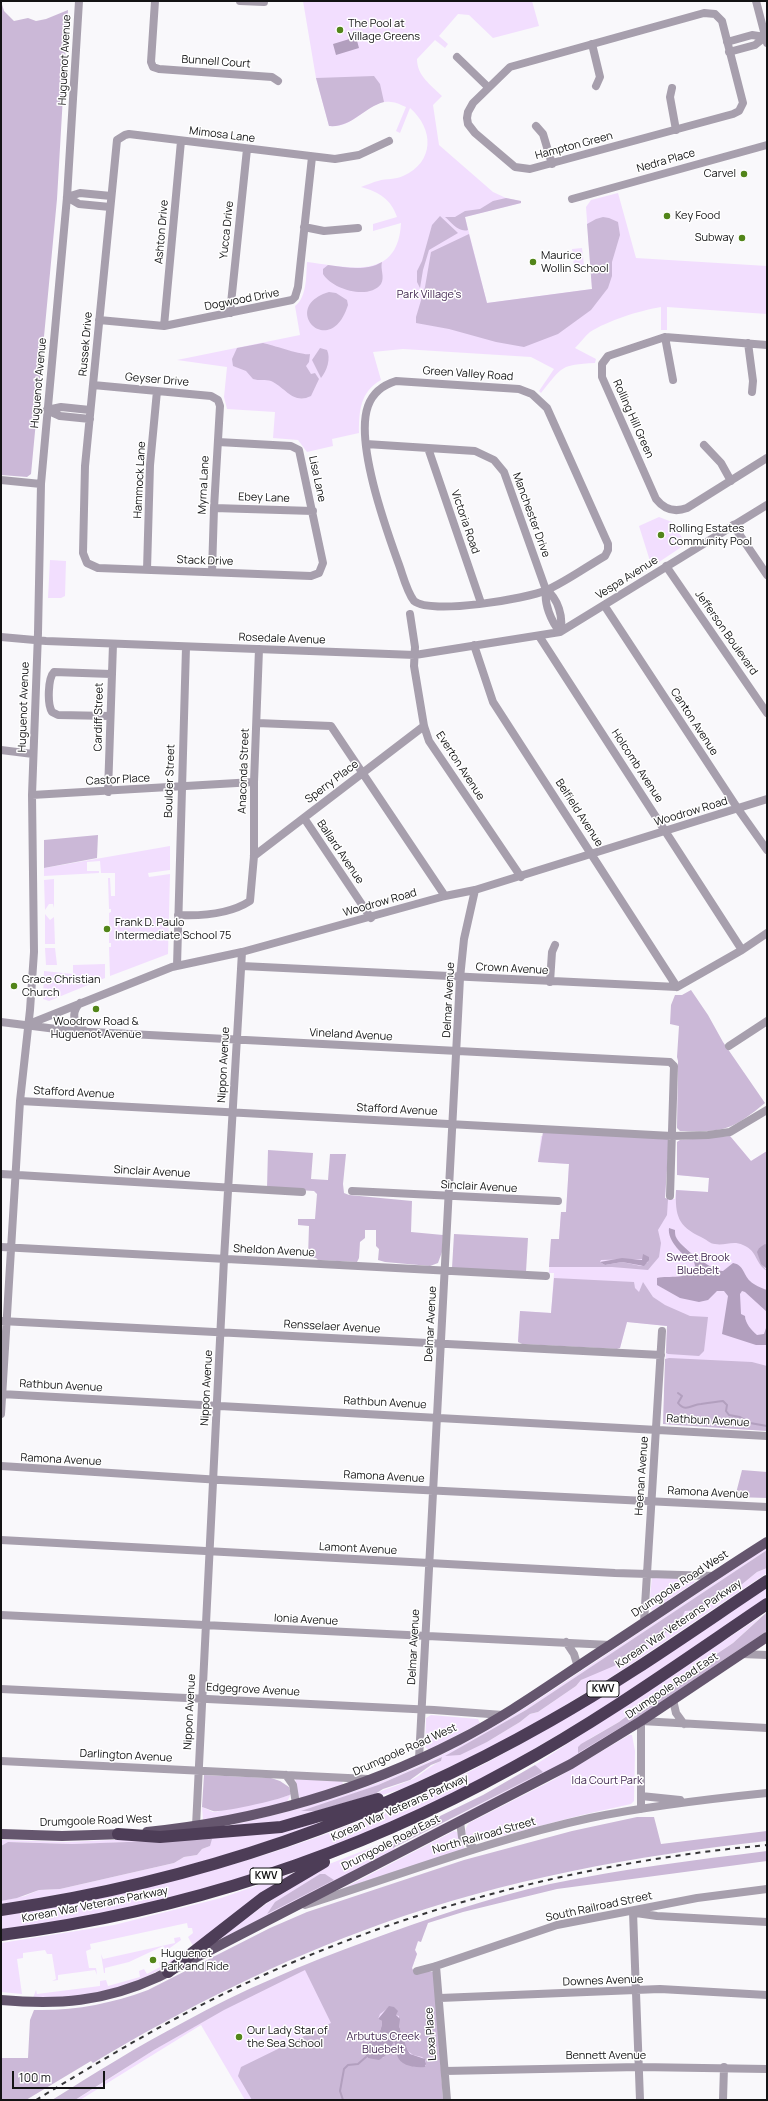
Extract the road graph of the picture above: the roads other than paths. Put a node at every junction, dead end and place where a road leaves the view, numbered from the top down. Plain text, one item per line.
1 (79, 1) edge
2 (155, 1) edge
3 (240, 1) edge
4 (756, 1) edge
5 (264, 2) dead end
6 (766, 40) edge
7 (727, 42) junction
8 (592, 44) junction
9 (729, 52) junction
10 (457, 57) dead end
11 (278, 81) dead end
12 (596, 86) dead end
13 (488, 87) junction
14 (672, 88) dead end
15 (536, 126) dead end
16 (676, 130) junction
17 (129, 134) joint
18 (181, 141) junction
19 (389, 141) dead end
20 (767, 145) edge
21 (247, 149) junction
22 (312, 157) junction
23 (552, 164) junction
24 (111, 196) junction
25 (67, 197) junction
26 (572, 199) dead end
27 (110, 207) junction
28 (304, 227) junction
29 (358, 228) dead end
30 (230, 313) junction
31 (99, 320) junction
32 (164, 326) junction
33 (666, 338) junction
34 (748, 343) junction
35 (767, 345) edge
36 (673, 380) dead end
37 (93, 384) junction
38 (157, 391) junction
39 (752, 392) dead end
40 (218, 400) joint
41 (48, 410) junction
42 (90, 410) junction
43 (90, 419) junction
44 (218, 442) junction
45 (366, 444) junction
46 (704, 445) dead end
47 (428, 448) junction
48 (767, 458) edge
49 (1, 480) edge
50 (731, 481) junction
51 (41, 484) junction
52 (767, 505) edge
53 (214, 508) junction
54 (313, 511) junction
55 (733, 525) junction
56 (87, 563) joint
57 (666, 566) junction
58 (147, 570) junction
59 (321, 570) joint
60 (212, 572) junction
61 (767, 575) edge
62 (546, 590) junction
63 (481, 603) junction
64 (604, 605) junction
65 (410, 614) dead end
66 (560, 632) junction
67 (539, 636) junction
68 (1, 637) edge
69 (38, 640) junction
70 (113, 644) junction
71 (474, 645) junction
72 (186, 647) junction
73 (259, 650) junction
74 (415, 656) junction
75 (111, 674) junction
76 (767, 713) edge
77 (110, 716) junction
78 (257, 723) junction
79 (424, 726) junction
80 (1, 750) edge
81 (33, 754) junction
82 (363, 772) junction
83 (254, 782) junction
84 (181, 787) junction
85 (108, 792) junction
86 (32, 795) junction
87 (767, 800) edge
88 (738, 809) junction
89 (304, 818) junction
90 (666, 831) junction
91 (767, 850) edge
92 (593, 854) junction
93 (254, 856) junction
94 (520, 877) junction
95 (475, 890) junction
96 (445, 896) junction
97 (178, 915) junction
98 (371, 918) junction
99 (767, 933) edge
100 (555, 945) dead end
101 (742, 950) junction
102 (242, 952) junction
103 (177, 966) junction
104 (242, 966) junction
105 (460, 978) junction
106 (550, 982) junction
107 (677, 987) junction
108 (80, 1003) junction
109 (767, 1021) edge
110 (1, 1022) edge
111 (28, 1024) junction
112 (85, 1031) junction
113 (236, 1040) junction
114 (729, 1046) dead end
115 (458, 1052) junction
116 (20, 1101) junction
117 (767, 1110) edge
118 (233, 1113) junction
119 (453, 1124) junction
120 (672, 1136) junction
121 (1, 1174) edge
122 (15, 1175) junction
123 (228, 1188) junction
124 (352, 1191) dead end
125 (302, 1192) dead end
126 (449, 1196) junction
127 (670, 1196) dead end
128 (558, 1201) dead end
129 (1, 1247) edge
130 (11, 1248) junction
131 (224, 1259) junction
132 (445, 1272) junction
133 (546, 1276) dead end
134 (3, 1321) edge
135 (662, 1331) dead end
136 (221, 1332) junction
137 (441, 1344) junction
138 (661, 1355) junction
139 (1, 1394) edge
140 (217, 1405) junction
141 (1, 1414) edge
142 (437, 1417) junction
143 (656, 1429) junction
144 (767, 1436) edge
145 (1, 1466) edge
146 (214, 1479) junction
147 (433, 1490) junction
148 (651, 1501) junction
149 (767, 1507) edge
150 (1, 1540) edge
151 (767, 1542) edge
152 (210, 1552) junction
153 (430, 1564) junction
154 (646, 1573) junction
155 (715, 1576) junction
156 (767, 1581) edge
157 (767, 1604) edge
158 (1, 1615) edge
159 (644, 1622) junction
160 (206, 1626) junction
161 (426, 1637) junction
162 (767, 1637) edge
163 (566, 1642) junction
164 (610, 1645) junction
165 (741, 1654) junction
166 (767, 1656) edge
167 (578, 1667) junction
168 (1, 1689) edge
169 (202, 1699) junction
170 (673, 1700) junction
171 (422, 1709) junction
172 (503, 1715) junction
173 (640, 1721) junction
174 (684, 1724) junction
175 (767, 1728) edge
176 (419, 1759) junction
177 (1, 1761) edge
178 (198, 1770) junction
179 (286, 1775) junction
180 (370, 1780) junction
181 (431, 1783) junction
182 (767, 1793) edge
183 (641, 1796) junction
184 (693, 1801) junction
185 (296, 1804) junction
186 (641, 1809) junction
187 (460, 1822) junction
188 (196, 1826) junction
189 (395, 1826) junction
190 (1, 1834) edge
191 (118, 1834) junction
192 (475, 1849) junction
193 (767, 1889) edge
194 (1, 1910) edge
195 (286, 1911) junction
196 (633, 1912) junction
197 (767, 1922) edge
198 (1, 1935) edge
199 (436, 1966) junction
200 (417, 1971) dead end
201 (168, 1972) junction
202 (636, 1990) junction
203 (767, 1996) edge
204 (440, 1998) junction
205 (1, 2000) edge
206 (639, 2067) junction
207 (724, 2067) junction
208 (767, 2069) edge
209 (445, 2071) junction
210 (447, 2100) edge
211 (640, 2100) edge
212 (723, 2100) edge

1 - 25 street, Huguenot Avenue
2 - 11 street, Bunnell Court
3 - 5 street
4 - 6 street
6 - 7 street
6 - 9 street
7 - 8 street, Hampton Green
7 - 9 street, Hampton Green
8 - 12 street
8 - 13 street, Hampton Green
9 - 16 street, Hampton Green
10 - 13 street
13 - 23 street, Hampton Green
14 - 16 street
15 - 23 street
16 - 23 street, Hampton Green
17 - 18 street, Mimosa Lane
17 - 24 street, Russek Drive
18 - 21 street, Mimosa Lane
18 - 32 street, Ashton Drive
19 - 22 street, Mimosa Lane
20 - 26 street, Nedra Place
21 - 22 street, Mimosa Lane
21 - 30 street, Yucca Drive
22 - 28 street, Dogwood Drive
24 - 25 street
24 - 27 street, Russek Drive
25 - 27 street
25 - 41 street, Huguenot Avenue
27 - 31 street, Russek Drive
28 - 29 street
28 - 30 street, Dogwood Drive
30 - 32 street, Dogwood Drive
31 - 32 street, Dogwood Drive
31 - 37 street, Russek Drive
33 - 34 street, Rolling Hill Green
33 - 36 street
33 - 50 street, Rolling Hill Green
34 - 35 street, Rolling Hill Green
34 - 39 street
37 - 38 street, Geyser Drive
37 - 42 street, Russek Drive
38 - 40 street, Geyser Drive
38 - 58 street, Hammock Lane
40 - 44 street, Myrna Lane
41 - 42 street
41 - 43 street
41 - 51 street, Huguenot Avenue
42 - 43 street, Russek Drive
43 - 56 street, Russek Drive
44 - 53 street, Myrna Lane
44 - 54 street, Lisa Lane
45 - 47 street, Manchester Drive
45 - 62 street, Green Valley Road
45 - 63 street, Green Valley Road
46 - 50 street
47 - 62 street, Manchester Drive
47 - 63 street, Victoria Road
48 - 50 street, Rolling Hill Green
49 - 51 street
51 - 69 street, Huguenot Avenue
52 - 55 street, Vespa Avenue
53 - 54 street, Ebey Lane
53 - 60 street, Myrna Lane
54 - 59 street, Lisa Lane
55 - 57 street, Vespa Avenue
55 - 61 street
56 - 58 street, Stack Drive
57 - 64 street, Vespa Avenue
57 - 76 street, Jefferson Boulevard
58 - 60 street, Stack Drive
59 - 60 street, Stack Drive
62 - 63 street, Green Valley Road
62 - 66 street, Manchester Drive
64 - 66 street, Vespa Avenue
64 - 88 street, Canton Avenue
65 - 74 street, Everton Avenue
66 - 67 street, Rosedale Avenue
67 - 71 street, Rosedale Avenue
67 - 90 street, Holcomb Avenue
68 - 69 street, Rosedale Avenue
69 - 70 street, Rosedale Avenue
69 - 81 street, Huguenot Avenue
70 - 72 street, Rosedale Avenue
70 - 75 street, Cardiff Street
71 - 74 street, Rosedale Avenue
71 - 92 street, Belfield Avenue
72 - 73 street, Rosedale Avenue
72 - 84 street, Boulder Street
73 - 74 street, Rosedale Avenue
73 - 78 street, Anaconda Street
74 - 79 street, Everton Avenue
75 - 77 street, Cardiff Street
75 - 77 street
77 - 85 street, Cardiff Street
78 - 82 street
78 - 83 street, Anaconda Street
79 - 82 street, Sperry Place
79 - 94 street, Everton Avenue
80 - 81 street
81 - 86 street, Huguenot Avenue
82 - 89 street, Sperry Place
82 - 96 street
83 - 84 street, Castor Place
83 - 93 street, Anaconda Street
84 - 85 street, Castor Place
84 - 97 street, Boulder Street
85 - 86 street, Castor Place
86 - 111 street, Huguenot Avenue
87 - 88 street, Woodrow Road
88 - 90 street, Woodrow Road
88 - 91 street, Canton Avenue
89 - 93 street, Sperry Place
89 - 98 street, Ballard Avenue
90 - 92 street, Woodrow Road
90 - 101 street, Holcomb Avenue
92 - 94 street, Woodrow Road
92 - 107 street, Belfield Avenue
93 - 97 street, Anaconda Street
94 - 95 street, Woodrow Road
95 - 96 street, Woodrow Road
95 - 105 street, Delmar Avenue
96 - 98 street, Woodrow Road
97 - 103 street, Boulder Street
98 - 102 street, Woodrow Road
99 - 101 street
100 - 106 street
101 - 107 street
102 - 103 street, Woodrow Road
102 - 104 street, Nippon Avenue
103 - 108 street, Woodrow Road
104 - 105 street, Crown Avenue
104 - 113 street, Nippon Avenue
105 - 106 street, Crown Avenue
105 - 115 street, Delmar Avenue
106 - 107 street, Crown Avenue
108 - 111 street, Woodrow Road
108 - 112 street
109 - 114 street
110 - 111 street, Woodrow Road
111 - 112 street, Vineland Avenue
111 - 116 street, Huguenot Avenue
112 - 113 street, Vineland Avenue
113 - 115 street, Vineland Avenue
113 - 118 street, Nippon Avenue
115 - 119 street, Delmar Avenue
115 - 120 street, Vineland Avenue
116 - 118 street, Stafford Avenue
116 - 122 street, Huguenot Avenue
117 - 120 street, Stafford Avenue
118 - 119 street, Stafford Avenue
118 - 123 street, Nippon Avenue
119 - 120 street, Stafford Avenue
119 - 126 street, Delmar Avenue
120 - 127 street
121 - 122 street, Sinclair Avenue
122 - 123 street, Sinclair Avenue
122 - 130 street, Huguenot Avenue
123 - 125 street, Sinclair Avenue
123 - 131 street, Nippon Avenue
124 - 126 street, Sinclair Avenue
126 - 128 street, Sinclair Avenue
126 - 132 street, Delmar Avenue
129 - 130 street, Sheldon Avenue
130 - 131 street, Sheldon Avenue
130 - 134 street, Huguenot Avenue
131 - 132 street, Sheldon Avenue
131 - 136 street, Nippon Avenue
132 - 133 street, Sheldon Avenue
132 - 137 street, Delmar Avenue
134 - 136 street, Rensselaer Avenue
134 - 139 street, Huguenot Avenue
135 - 138 street, Heenan Avenue
136 - 137 street, Rensselaer Avenue
136 - 140 street, Nippon Avenue
137 - 138 street, Rensselaer Avenue
137 - 142 street, Delmar Avenue
138 - 143 street, Heenan Avenue
139 - 140 street, Rathbun Avenue
139 - 141 street, Huguenot Avenue
140 - 142 street, Rathbun Avenue
140 - 146 street, Nippon Avenue
142 - 143 street, Rathbun Avenue
142 - 147 street, Delmar Avenue
143 - 144 street, Rathbun Avenue
143 - 148 street, Heenan Avenue
145 - 146 street, Ramona Avenue
146 - 147 street, Ramona Avenue
146 - 152 street, Nippon Avenue
147 - 148 street, Ramona Avenue
147 - 153 street, Delmar Avenue
148 - 149 street, Ramona Avenue
148 - 154 street, Heenan Avenue
150 - 152 street, Lamont Avenue
151 - 155 main road, Drumgoole Road West
152 - 153 street, Lamont Avenue
152 - 160 street, Nippon Avenue
153 - 154 street, Lamont Avenue
153 - 161 street, Delmar Avenue
154 - 155 street, Lamont Avenue
154 - 159 street, Heenan Avenue
155 - 159 main road, Drumgoole Road West
156 - 181 highway, Korean War Veterans Parkway / KWV
157 - 189 highway, Korean War Veterans Parkway / KWV
158 - 160 street, Ionia Avenue
159 - 164 main road, Drumgoole Road West
160 - 161 street, Ionia Avenue
160 - 169 street, Nippon Avenue
161 - 163 street, Ionia Avenue
161 - 171 street, Delmar Avenue
162 - 165 main road, Drumgoole Road East
163 - 164 street, Ionia Avenue
163 - 167 street
164 - 167 main road, Drumgoole Road West
165 - 166 street
165 - 170 main road, Drumgoole Road East
167 - 172 main road, Drumgoole Road West
168 - 169 street, Edgegrove Avenue
169 - 171 street, Edgegrove Avenue
169 - 178 street, Nippon Avenue
170 - 173 main road, Drumgoole Road East
170 - 174 street
171 - 172 street, Edgegrove Avenue
171 - 176 street, Delmar Avenue
172 - 176 main road, Drumgoole Road West
173 - 174 street
173 - 183 street
173 - 187 main road, Drumgoole Road East
174 - 175 street
176 - 180 main road, Drumgoole Road West
177 - 178 street, Darlington Avenue
178 - 179 street, Darlington Avenue
178 - 188 street, Nippon Avenue
179 - 180 street, Darlington Avenue
179 - 185 street
180 - 185 main road, Drumgoole Road West
181 - 191 highway
181 - 194 highway, Korean War Veterans Parkway / KWV
182 - 184 street, North Railroad Street
183 - 184 street, North Railroad Street
183 - 186 street
184 - 186 street, North Railroad Street
185 - 188 main road, Drumgoole Road West
186 - 192 street, North Railroad Street
187 - 192 street
187 - 195 main road, Drumgoole Road East
188 - 191 main road, Drumgoole Road West
189 - 198 highway, Korean War Veterans Parkway / KWV
189 - 201 highway
190 - 191 main road, Drumgoole Road West
192 - 195 street, North Railroad Street
193 - 196 street, South Railroad Street
195 - 201 main road, Drumgoole Road East
196 - 197 street
196 - 199 street, South Railroad Street
196 - 202 street
199 - 200 street, South Railroad Street
199 - 204 street, Lexa Place
201 - 205 main road, Drumgoole Road East
202 - 203 street, Downes Avenue
202 - 204 street, Downes Avenue
202 - 206 street
204 - 209 street, Lexa Place
206 - 207 street, Bennett Avenue
206 - 209 street, Bennett Avenue
206 - 211 street
207 - 208 street, Bennett Avenue
207 - 212 street
209 - 210 street, Lexa Place

